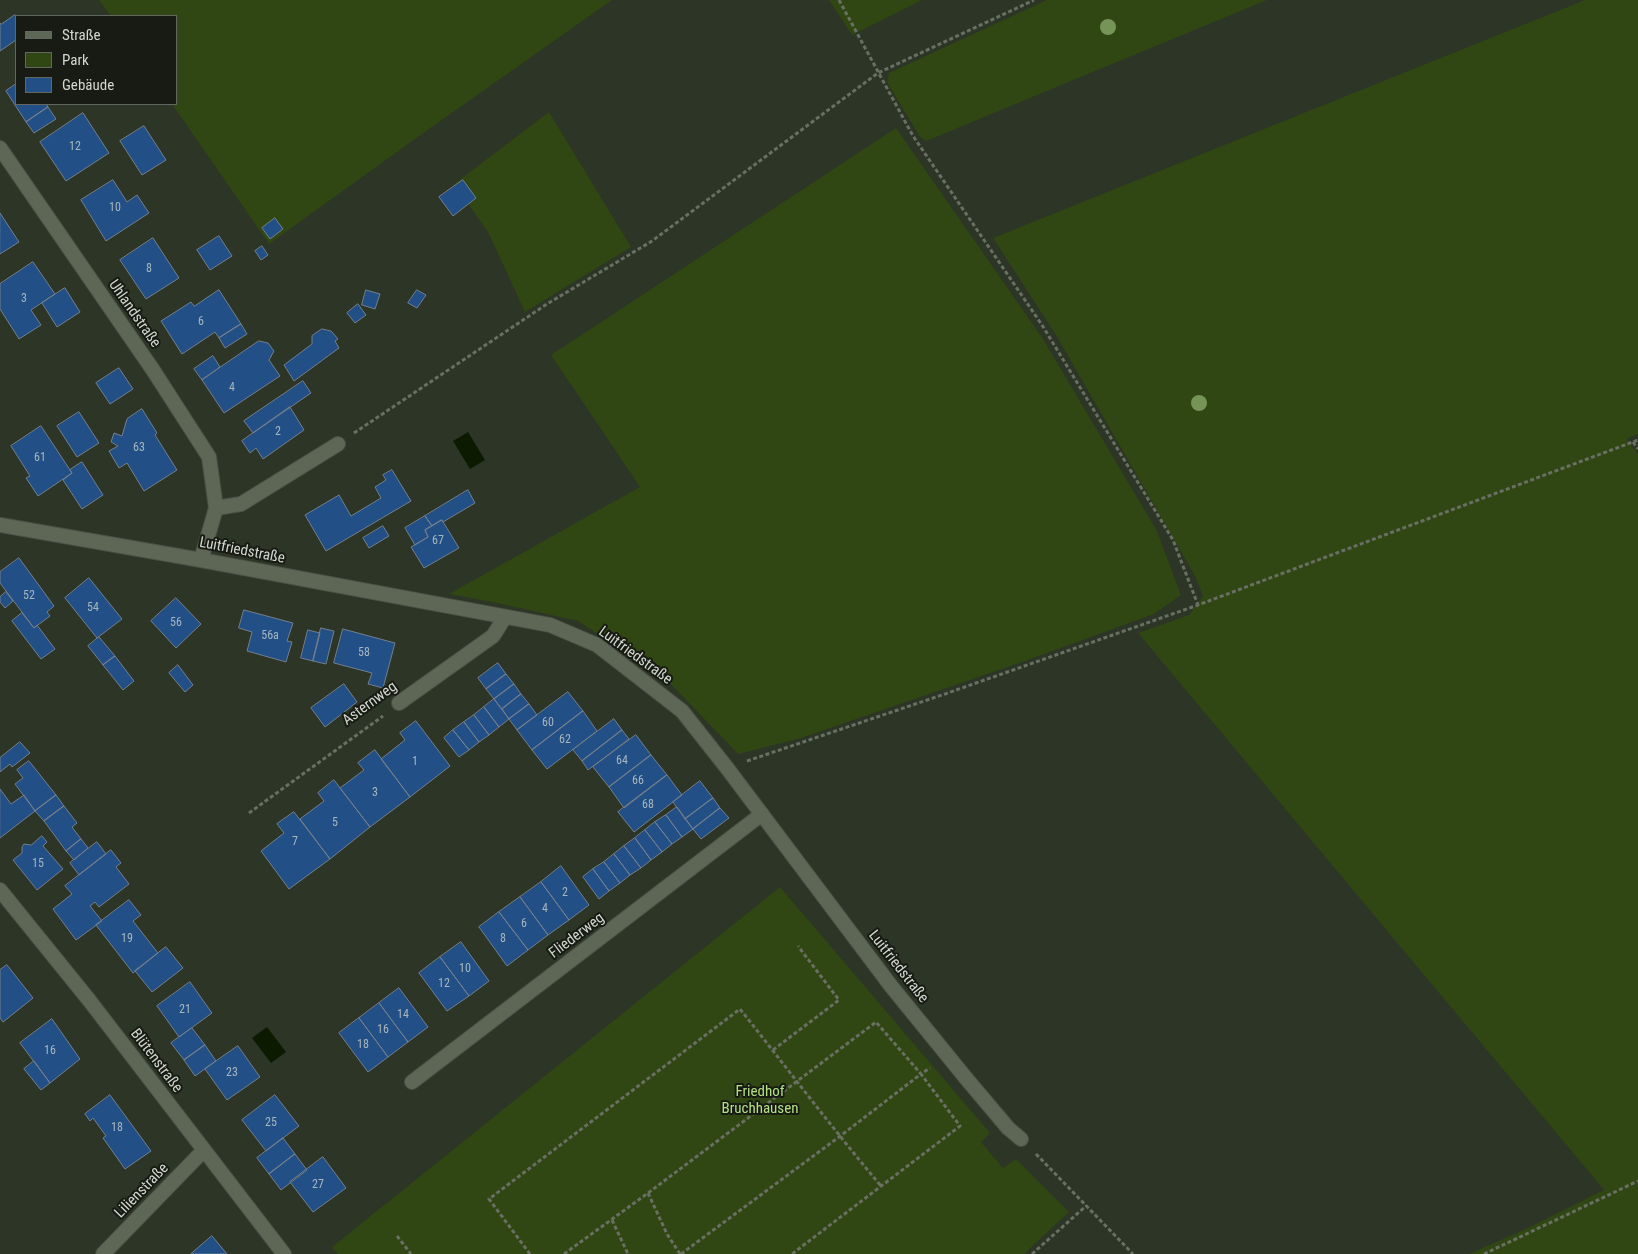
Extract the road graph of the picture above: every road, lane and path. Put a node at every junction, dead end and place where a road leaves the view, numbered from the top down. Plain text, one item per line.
1 (839, 0) edge
2 (1034, 0) edge
3 (878, 73) junction
4 (0, 148) edge
5 (1638, 440) edge
6 (1633, 442) junction
7 (338, 444) joint
8 (1638, 449) edge
9 (216, 508) junction
10 (0, 525) edge
11 (201, 560) junction
12 (1198, 604) junction
13 (505, 617) junction
14 (399, 704) joint
15 (728, 768) junction
16 (248, 813) dead end
17 (762, 814) junction
18 (0, 890) edge
19 (798, 946) dead end
20 (773, 1050) junction
21 (946, 1055) junction
22 (921, 1074) junction
23 (798, 1081) junction
24 (412, 1082) dead end
25 (839, 1137) junction
26 (1021, 1139) joint
27 (204, 1150) junction
28 (1638, 1181) edge
29 (881, 1186) junction
30 (648, 1193) junction
31 (1086, 1206) junction
32 (612, 1220) junction
33 (398, 1236) dead end
34 (103, 1254) edge
35 (284, 1254) edge
36 (411, 1254) edge
37 (530, 1254) edge
38 (564, 1254) edge
39 (628, 1254) edge
40 (680, 1254) edge
41 (792, 1254) edge
42 (1032, 1254) edge
43 (1133, 1254) edge
44 (1484, 1254) edge

1 - 3 path
2 - 3 path
3 - 7 path
3 - 12 path
4 - 9 street, Uhlandstraße
5 - 6 path
6 - 8 path
6 - 12 path
7 - 9 street
9 - 11 street, Uhlandstraße
10 - 11 street, Luitfriedstraße
11 - 13 street, Luitfriedstraße
12 - 15 path
13 - 14 street, Asternweg
13 - 15 street, Luitfriedstraße
14 - 16 path, Asternweg
15 - 17 street, Luitfriedstraße
17 - 21 street, Luitfriedstraße
17 - 24 street, Fliederweg
18 - 27 street, Blütenstraße
19 - 20 path
20 - 23 path
20 - 37 path
21 - 22 path
21 - 26 street, Luitfriedstraße
22 - 23 path
22 - 25 path
22 - 29 path
23 - 25 path
23 - 30 path
25 - 29 path
25 - 40 path
26 - 31 path
27 - 34 street, Lilienstraße
27 - 35 street, Blütenstraße
28 - 44 path
29 - 41 path
30 - 32 path
30 - 40 path
31 - 42 path
31 - 43 path
32 - 38 path
32 - 39 path
33 - 36 path

